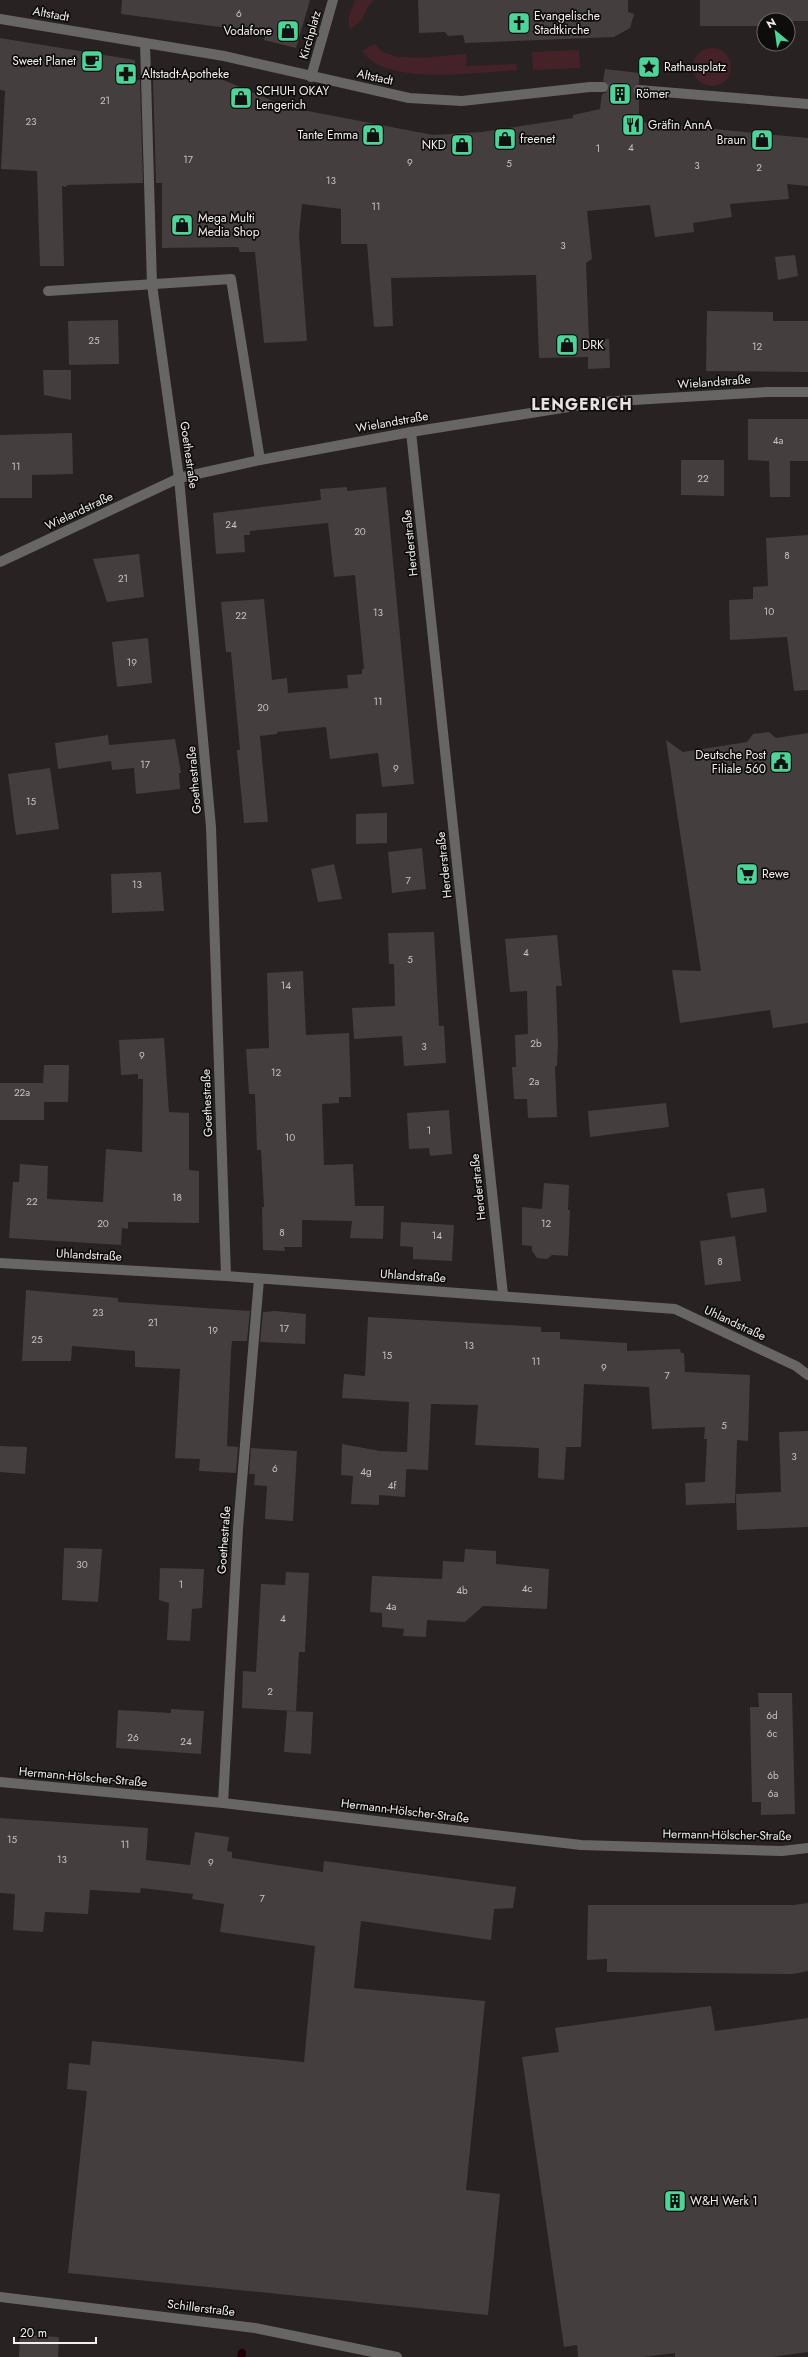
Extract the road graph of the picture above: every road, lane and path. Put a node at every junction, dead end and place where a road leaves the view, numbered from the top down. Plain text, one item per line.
1 (333, 0) edge
2 (0, 19) edge
3 (145, 43) junction
4 (311, 77) junction
5 (603, 87) tunnel mouth
6 (639, 90) tunnel mouth
7 (808, 104) edge
8 (152, 285) junction
9 (48, 292) dead end
10 (808, 392) edge
11 (411, 432) junction
12 (260, 460) junction
13 (179, 478) junction
14 (0, 562) edge
15 (0, 1264) edge
16 (226, 1276) junction
17 (259, 1279) junction
18 (502, 1295) junction
19 (808, 1375) edge
20 (0, 1782) edge
21 (223, 1803) junction
22 (808, 1848) edge
23 (0, 2297) edge
24 (397, 2357) edge

1 - 4 street, Kirchplatz
2 - 3 street, Altstadt
3 - 4 street, Altstadt
3 - 8 street
4 - 5 street, Altstadt
6 - 7 street
8 - 9 street
8 - 12 street
8 - 13 street, Goethestraße
10 - 11 street, Wielandstraße
11 - 12 street, Wielandstraße
11 - 18 street, Herderstraße
12 - 13 street, Wielandstraße
13 - 14 street, Wielandstraße
13 - 16 street, Goethestraße
15 - 16 street, Uhlandstraße
16 - 17 street, Uhlandstraße
17 - 18 street, Uhlandstraße
17 - 21 street, Goethestraße
18 - 19 street, Uhlandstraße
20 - 21 street, Hermann-Hölscher-Straße
21 - 22 street, Hermann-Hölscher-Straße
23 - 24 street, Schillerstraße

